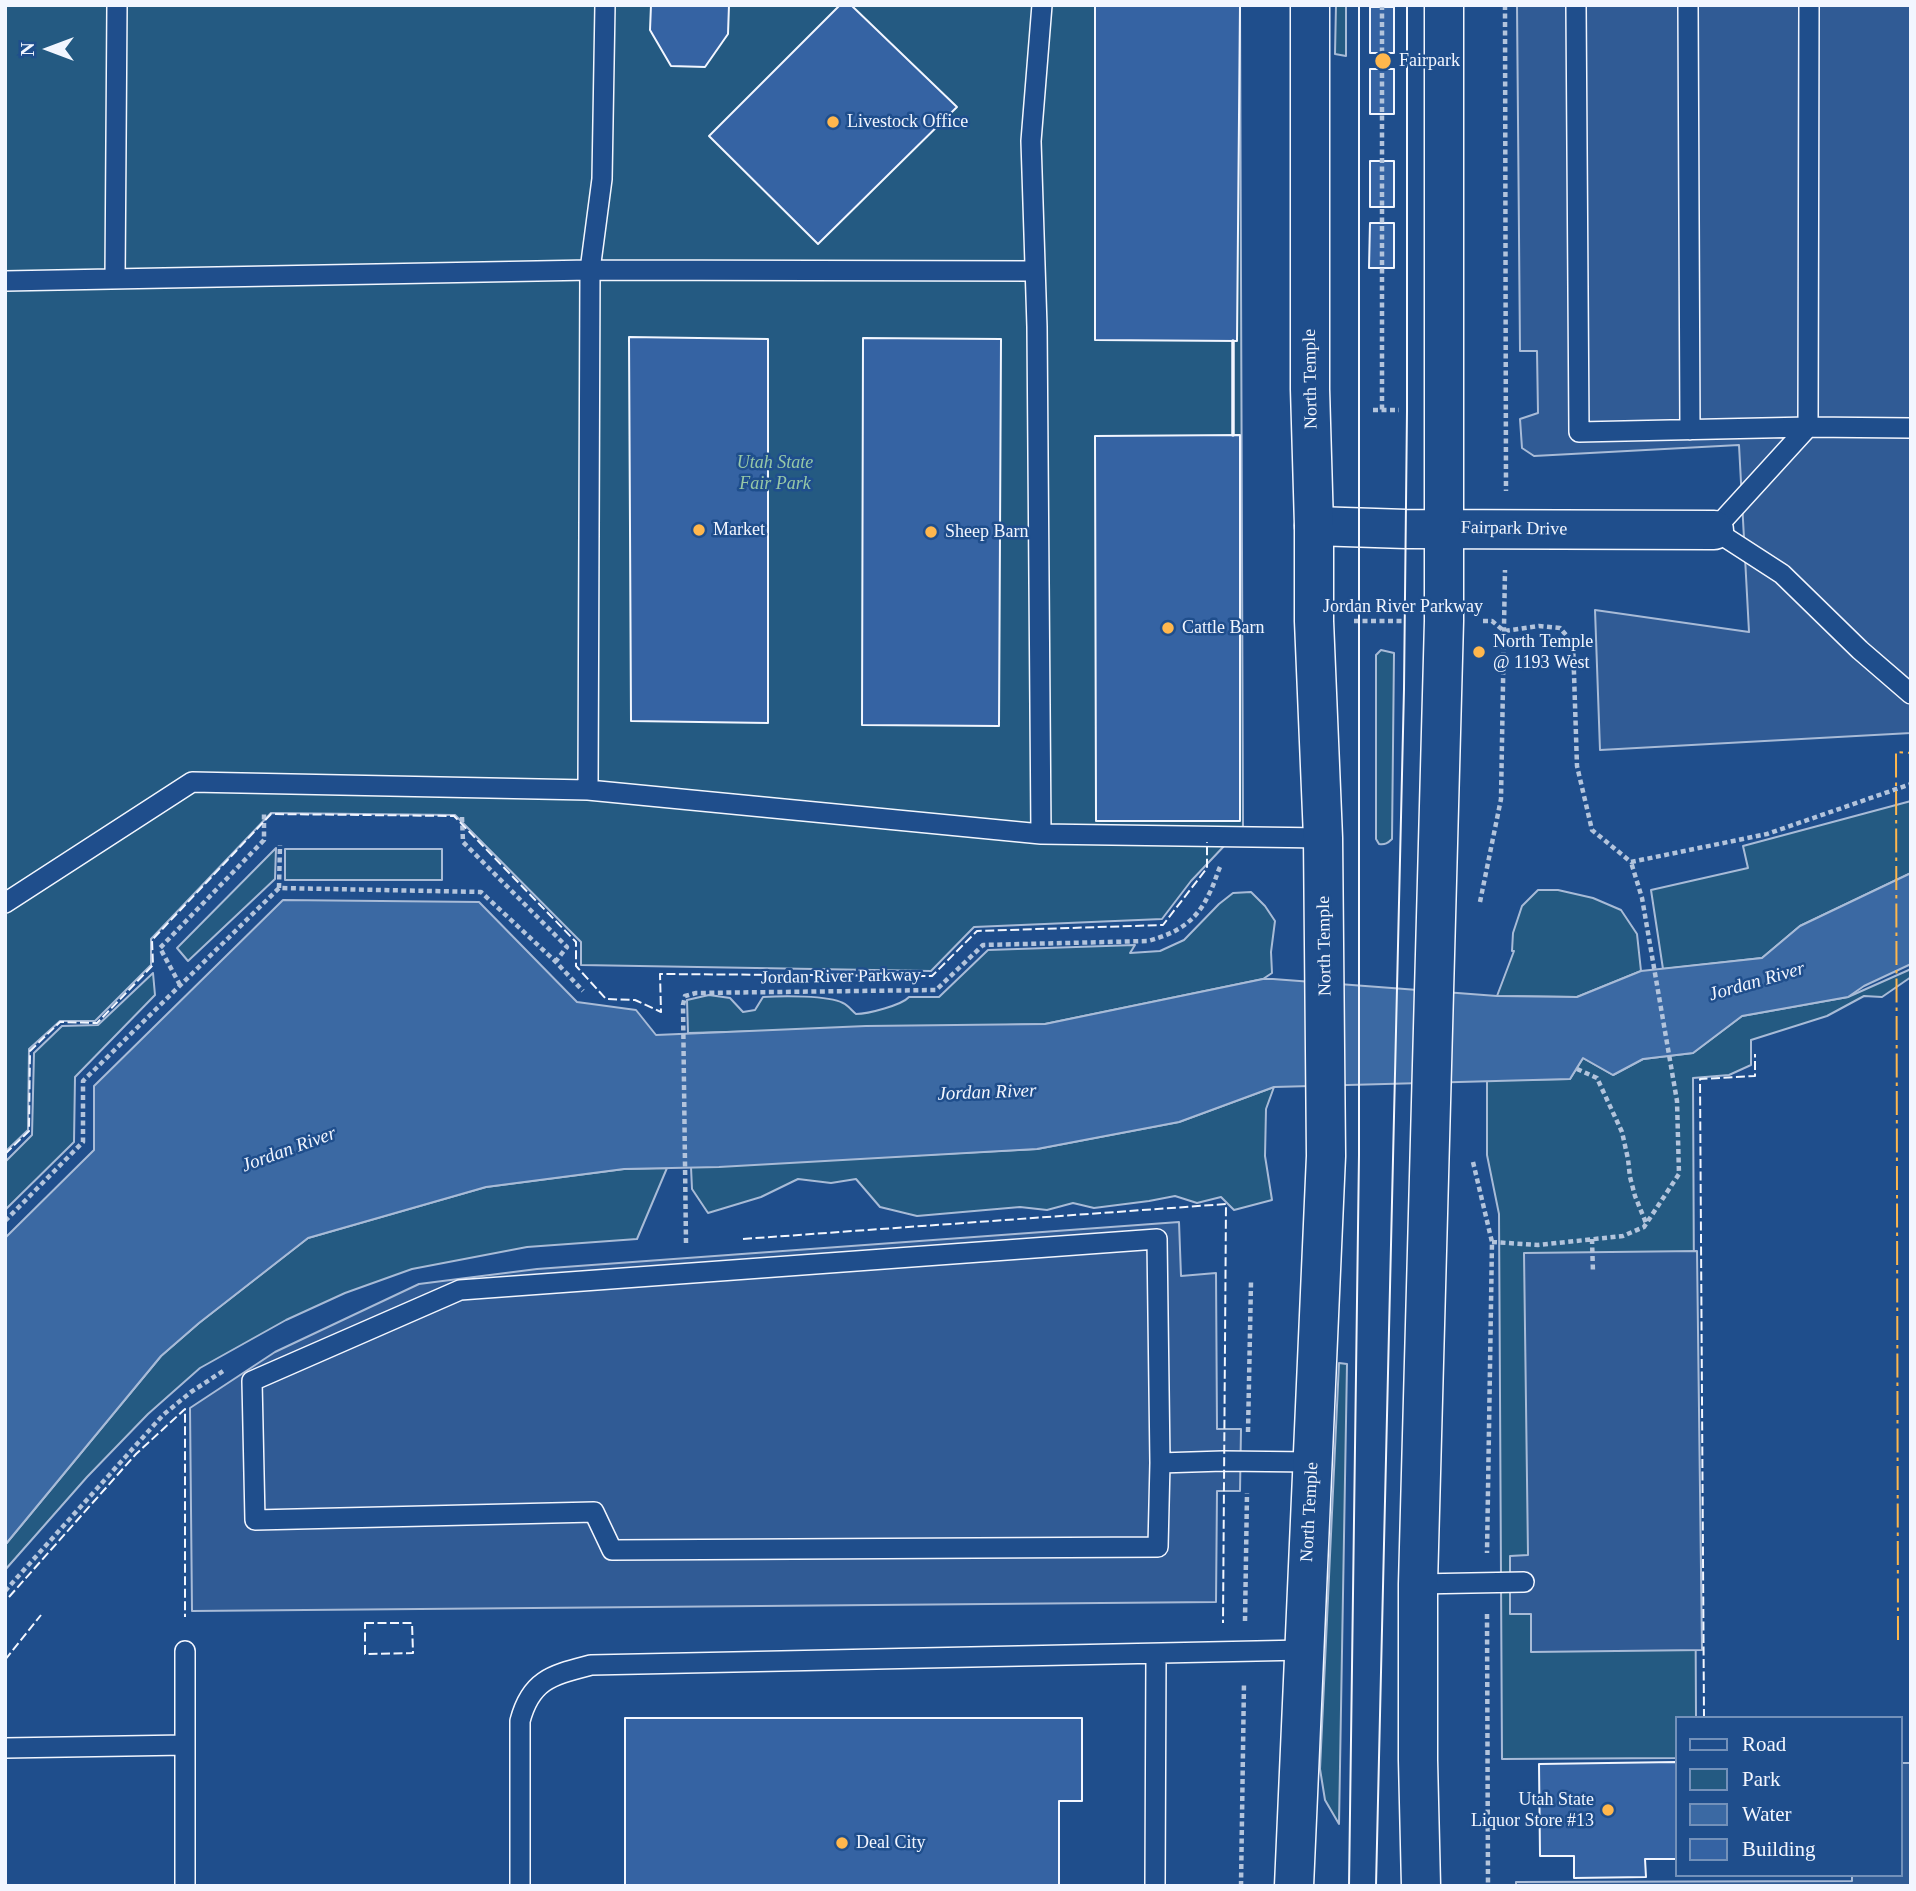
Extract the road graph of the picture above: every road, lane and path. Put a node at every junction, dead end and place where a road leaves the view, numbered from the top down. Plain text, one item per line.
1 (117, 5) edge
2 (605, 5) edge
3 (1042, 5) edge
4 (1310, 5) edge
5 (1381, 5) edge
6 (1444, 5) edge
7 (1504, 5) edge
8 (1576, 5) edge
9 (1688, 5) edge
10 (1809, 5) edge
11 (590, 270) junction
12 (1035, 271) junction
13 (115, 279) junction
14 (5, 281) edge
15 (1373, 411) dead end
16 (1382, 411) junction
17 (1399, 411) dead end
18 (1808, 428) junction
19 (1911, 428) edge
20 (1690, 430) junction
21 (1506, 449) dead end
22 (1314, 526) junction
23 (1444, 528) junction
24 (1714, 530) junction
25 (1504, 608) dead end
26 (1314, 621) junction
27 (1444, 621) junction
28 (1504, 631) junction
29 (1911, 695) edge
30 (264, 784) junction
31 (1911, 785) edge
32 (462, 788) junction
33 (588, 790) junction
34 (1041, 834) junction
35 (1323, 838) junction
36 (280, 845) dead end
37 (1631, 862) junction
38 (1219, 869) dead end
39 (279, 888) junction
40 (5, 903) edge
41 (1478, 911) dead end
42 (555, 961) junction
43 (180, 985) junction
44 (583, 991) dead end
45 (1577, 1069) dead end
46 (1471, 1156) dead end
47 (685, 1188) dead end
48 (5, 1221) edge
49 (1647, 1224) junction
50 (1592, 1240) junction
51 (1593, 1273) dead end
52 (1251, 1282) dead end
53 (1248, 1462) junction
54 (1312, 1462) junction
55 (1160, 1463) junction
56 (1524, 1582) dead end
57 (1418, 1584) junction
58 (1304, 1650) junction
59 (185, 1651) dead end
60 (1244, 1652) junction
61 (1156, 1654) junction
62 (185, 1745) junction
63 (5, 1748) edge
64 (185, 1886) edge
65 (520, 1886) edge
66 (1155, 1886) edge
67 (1241, 1886) edge
68 (1294, 1886) edge
69 (1421, 1886) edge

1 - 13 lane
2 - 11 lane
3 - 12 lane
4 - 22 main road, North Temple
5 - 16 path
6 - 23 main road
7 - 21 path
8 - 20 lane
9 - 20 lane
10 - 18 lane
11 - 12 lane
11 - 13 lane
11 - 33 lane
12 - 34 lane
13 - 14 lane
15 - 16 path
16 - 17 path
18 - 19 lane
18 - 20 lane
18 - 24 lane
22 - 23 main road, Fairpark Drive
22 - 26 main road, North Temple
23 - 24 main road, Fairpark Drive
23 - 27 main road
24 - 29 lane
25 - 28 path
26 - 27 path, Jordan River Parkway
26 - 35 main road, North Temple
27 - 28 path, Jordan River Parkway
27 - 57 main road
28 - 37 path, Jordan River Parkway
28 - 41 path
30 - 32 lane
30 - 40 lane
30 - 43 path
31 - 37 path
32 - 33 lane
32 - 42 path
33 - 34 lane
34 - 35 lane
35 - 54 main road, North Temple
36 - 39 path
37 - 49 path
38 - 47 path, Jordan River Parkway
39 - 42 path
39 - 43 path
42 - 44 path
43 - 48 path
45 - 49 path
46 - 50 path
49 - 50 path
50 - 51 path
52 - 53 path
53 - 54 lane
53 - 55 lane
53 - 60 path
54 - 58 main road, North Temple
55 - 55 lane
56 - 57 lane
57 - 69 main road
58 - 60 lane
58 - 68 main road, North Temple
59 - 62 lane
60 - 61 lane
60 - 67 path
61 - 65 lane
61 - 66 lane
62 - 63 lane
62 - 64 lane

